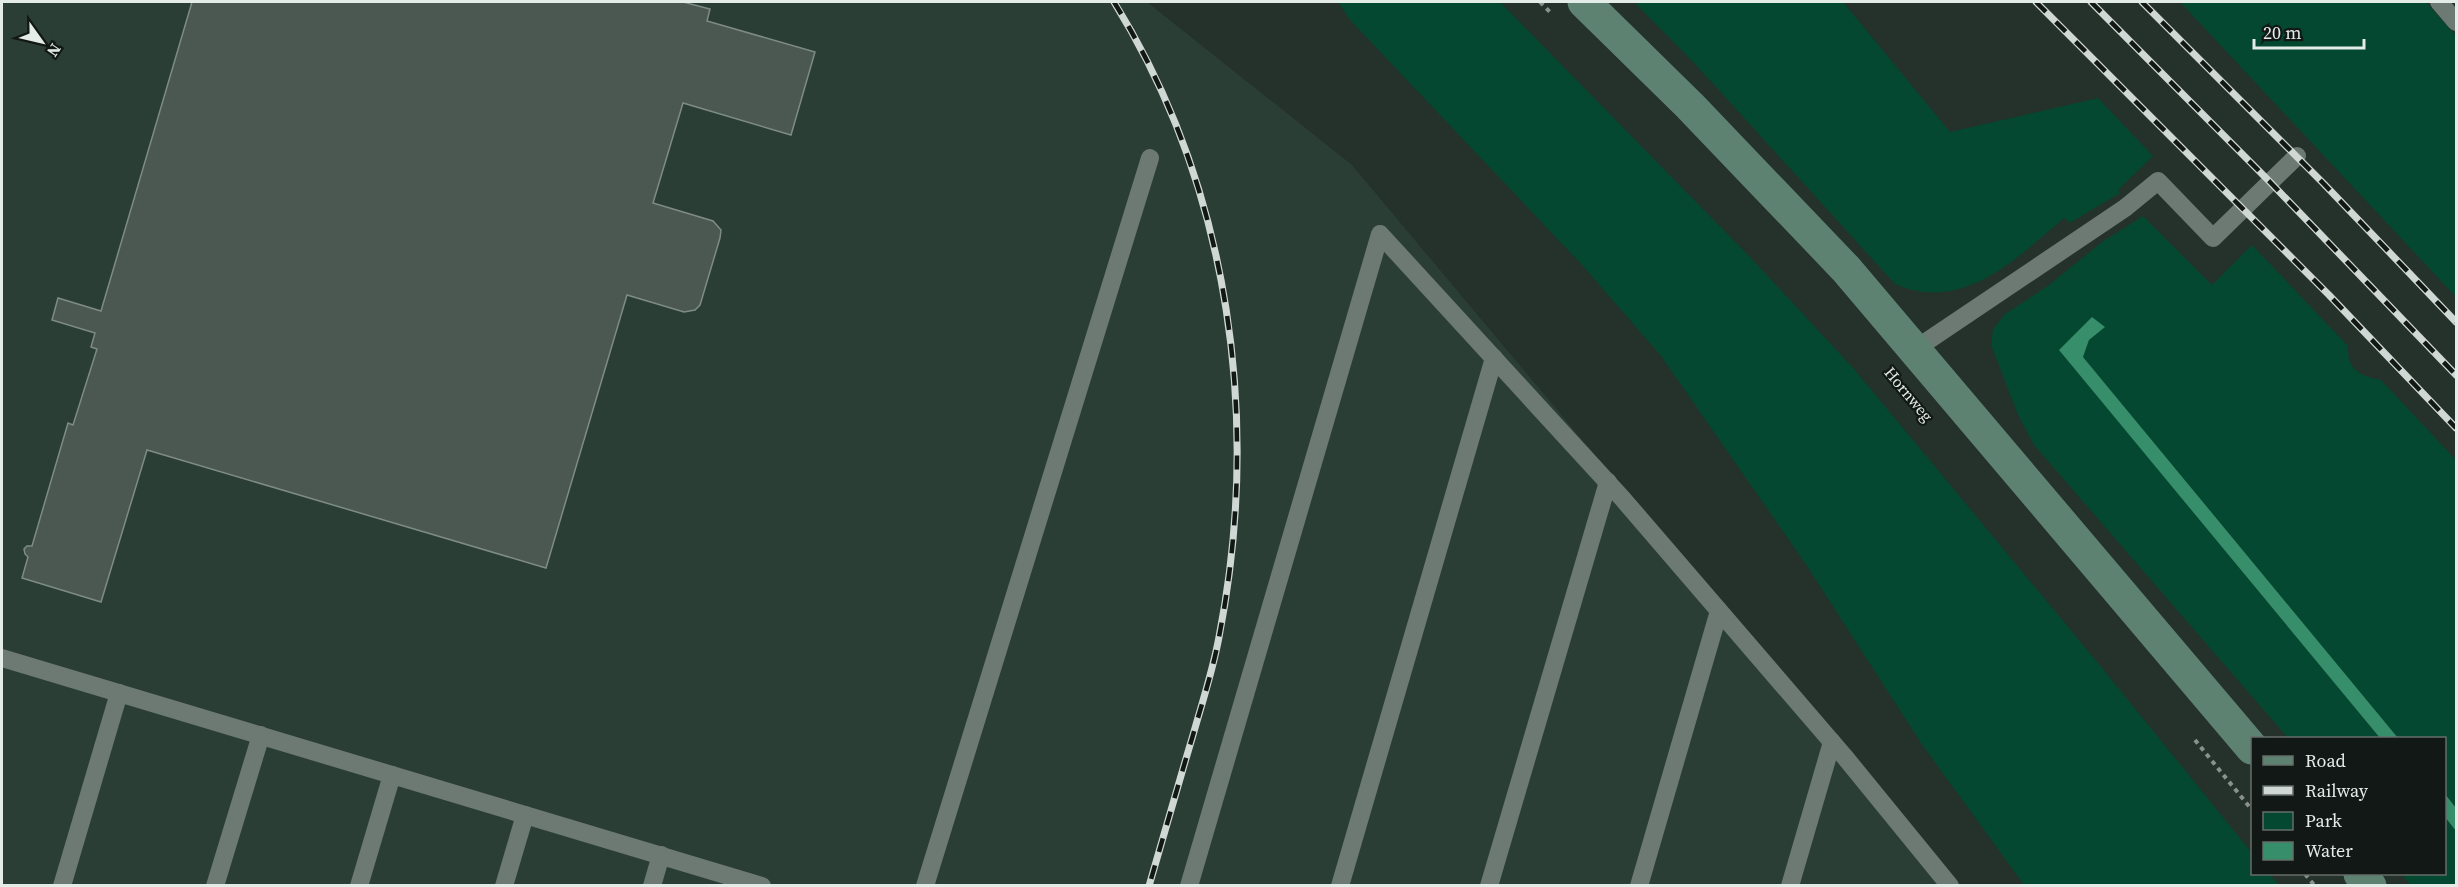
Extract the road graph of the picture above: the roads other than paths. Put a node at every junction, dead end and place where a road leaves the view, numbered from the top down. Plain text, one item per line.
1 (1584, 2) edge
2 (2439, 2) edge
3 (2457, 22) edge
4 (2297, 156) dead end
5 (1150, 158) dead end
6 (1914, 350) junction
7 (1494, 357) junction
8 (1608, 482) junction
9 (1719, 610) junction
10 (3, 663) edge
11 (119, 693) junction
12 (261, 735) junction
13 (1832, 742) junction
14 (2251, 745) edge
15 (392, 775) junction
16 (525, 815) junction
17 (661, 855) junction
18 (1946, 883) edge
19 (62, 885) edge
20 (215, 885) edge
21 (359, 885) edge
22 (504, 885) edge
23 (652, 885) edge
24 (762, 885) edge
25 (925, 885) edge
26 (1189, 885) edge
27 (1340, 885) edge
28 (1489, 885) edge
29 (1639, 885) edge
30 (1790, 885) edge

1 - 6 street, Hornweg
2 - 3 lane
4 - 6 lane
5 - 25 lane
6 - 14 street, Hornweg
7 - 8 lane
7 - 26 lane
7 - 27 lane
8 - 9 lane
8 - 28 lane
9 - 13 lane
9 - 29 lane
10 - 11 lane
11 - 12 lane
11 - 19 lane
12 - 15 lane
12 - 20 lane
13 - 18 lane
13 - 30 lane
15 - 16 lane
15 - 21 lane
16 - 17 lane
16 - 22 lane
17 - 23 lane
17 - 24 lane

